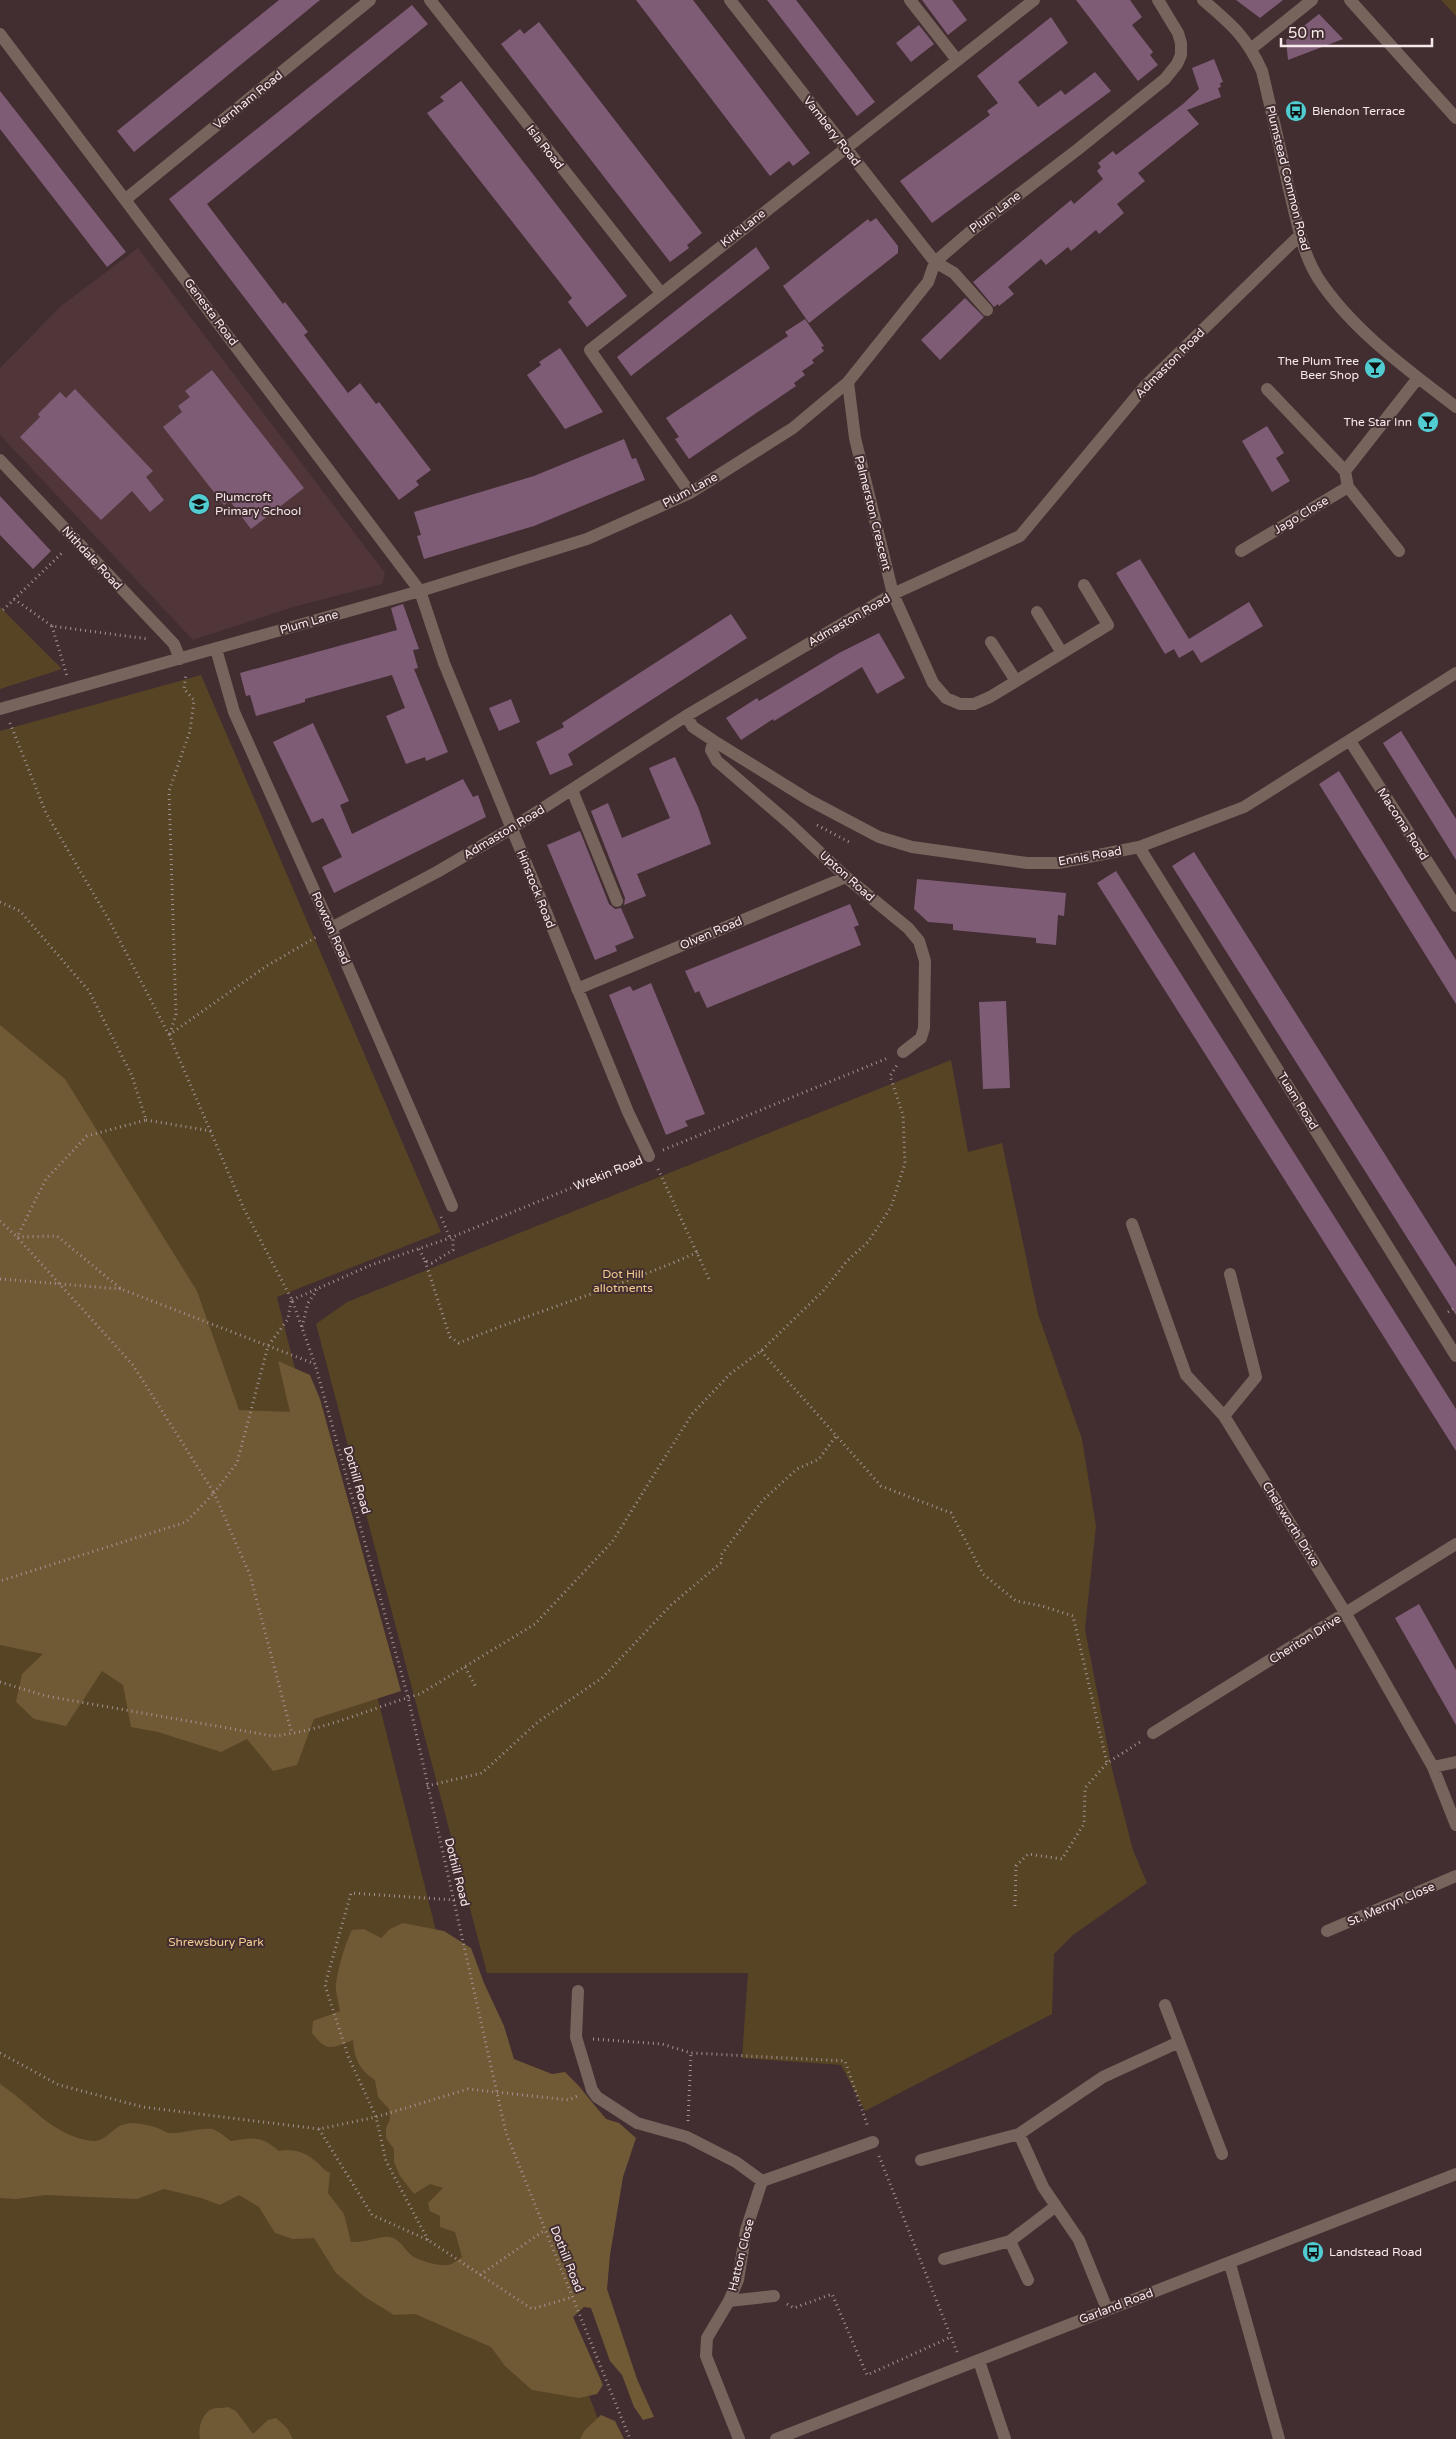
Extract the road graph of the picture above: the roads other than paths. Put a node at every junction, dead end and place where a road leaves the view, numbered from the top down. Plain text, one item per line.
1 (370, 0) edge
2 (430, 0) edge
3 (730, 0) edge
4 (910, 0) edge
5 (1034, 0) edge
6 (1158, 0) edge
7 (1203, 0) edge
8 (1312, 0) edge
9 (1350, 0) edge
10 (0, 34) edge
11 (1252, 48) junction
12 (957, 60) junction
13 (1456, 118) edge
14 (846, 148) junction
15 (126, 199) junction
16 (1300, 235) junction
17 (935, 262) junction
18 (661, 293) junction
19 (987, 310) dead end
20 (1418, 378) junction
21 (848, 382) junction
22 (1267, 390) dead end
23 (1456, 407) edge
24 (0, 460) edge
25 (1345, 471) junction
26 (1348, 487) junction
27 (690, 493) junction
28 (1241, 551) dead end
29 (1399, 551) dead end
30 (1084, 585) dead end
31 (420, 591) junction
32 (893, 594) junction
33 (1037, 612) dead end
34 (991, 642) dead end
35 (216, 649) junction
36 (1062, 653) junction
37 (180, 659) junction
38 (1456, 673) edge
39 (1016, 681) junction
40 (2, 708) edge
41 (686, 716) junction
42 (714, 741) junction
43 (1350, 741) junction
44 (572, 790) junction
45 (512, 828) junction
46 (1139, 847) junction
47 (846, 877) junction
48 (618, 901) dead end
49 (1456, 906) edge
50 (331, 928) junction
51 (577, 989) junction
52 (903, 1052) road end
53 (649, 1156) road end
54 (452, 1206) dead end
55 (1132, 1224) dead end
56 (1230, 1274) dead end
57 (1456, 1356) edge
58 (1224, 1416) junction
59 (1456, 1544) edge
60 (1346, 1614) junction
61 (1153, 1733) road end
62 (1456, 1762) edge
63 (1433, 1767) junction
64 (1456, 1825) edge
65 (1456, 1876) edge
66 (1327, 1931) dead end
67 (578, 1991) dead end
68 (1165, 2005) dead end
69 (1179, 2042) junction
70 (1019, 2134) junction
71 (873, 2142) road end
72 (1222, 2154) dead end
73 (921, 2160) dead end
74 (1456, 2174) edge
75 (762, 2181) junction
76 (1056, 2206) junction
77 (1010, 2241) junction
78 (944, 2259) dead end
79 (1230, 2264) junction
80 (1028, 2280) dead end
81 (774, 2296) road end
82 (729, 2301) junction
83 (1107, 2309) junction
84 (979, 2362) junction
85 (739, 2439) edge
86 (776, 2439) edge
87 (1005, 2439) edge
88 (1279, 2439) edge

1 - 15 street, Vernham Road
2 - 18 street, Isla Road
3 - 14 street, Vambery Road
4 - 12 street
5 - 12 street, Kirk Lane
6 - 17 street, Plum Lane
7 - 11 street, Plumstead Common Road
8 - 11 street
9 - 13 street
10 - 15 street, Genesta Road
11 - 16 street, Plumstead Common Road
12 - 14 street, Kirk Lane
14 - 17 street, Vambery Road
14 - 18 street, Kirk Lane
15 - 31 street, Genesta Road
16 - 20 street, Plumstead Common Road
16 - 32 street, Admaston Road
17 - 19 street, Vambery Road
17 - 21 street, Plum Lane
18 - 27 street, Kirk Lane
20 - 23 street, Plumstead Common Road
20 - 25 street
21 - 27 street, Plum Lane
21 - 32 street, Palmerston Crescent
22 - 25 street
24 - 37 street, Nithdale Road
25 - 26 street
26 - 28 street, Jago Close
26 - 29 street
27 - 31 street, Plum Lane
30 - 36 street, Palmerston Crescent
31 - 35 street, Plum Lane
31 - 45 street, Hinstock Road
32 - 39 street, Palmerston Crescent
32 - 41 street, Admaston Road
33 - 36 street
34 - 39 street
35 - 37 street, Plum Lane
35 - 50 street, Rowton Road
36 - 39 street, Palmerston Crescent
37 - 40 street, Plum Lane
38 - 43 street, Ennis Road
41 - 42 street, Ennis Road
41 - 44 street, Admaston Road
42 - 46 street, Ennis Road
42 - 47 street, Upton Road
43 - 46 street, Ennis Road
43 - 49 street, Macoma Road
44 - 45 street, Admaston Road
44 - 48 street
45 - 50 street, Admaston Road
45 - 51 street, Hinstock Road
46 - 57 street, Tuam Road
47 - 51 street, Olven Road
47 - 52 street, Upton Road
50 - 54 street, Rowton Road
51 - 53 street, Hinstock Road
55 - 58 street, Chelsworth Drive
56 - 58 street
58 - 60 street, Chelsworth Drive
59 - 60 street, Cheriton Drive
60 - 61 street, Cheriton Drive
60 - 63 street, Chelsworth Drive
62 - 63 street
63 - 64 street, Chelsworth Drive
65 - 66 street, St. Merryn Close
67 - 75 street
68 - 69 street
69 - 70 street
69 - 72 street
70 - 73 street
70 - 76 street
71 - 75 street
74 - 79 street, Garland Road
75 - 82 street, Hatton Close
76 - 77 street
76 - 83 street
77 - 78 street
77 - 80 street
79 - 83 street, Garland Road
79 - 88 street
81 - 82 street, Hatton Close
82 - 85 street, Hatton Close
83 - 84 street, Garland Road
84 - 86 street, Garland Road
84 - 87 street

